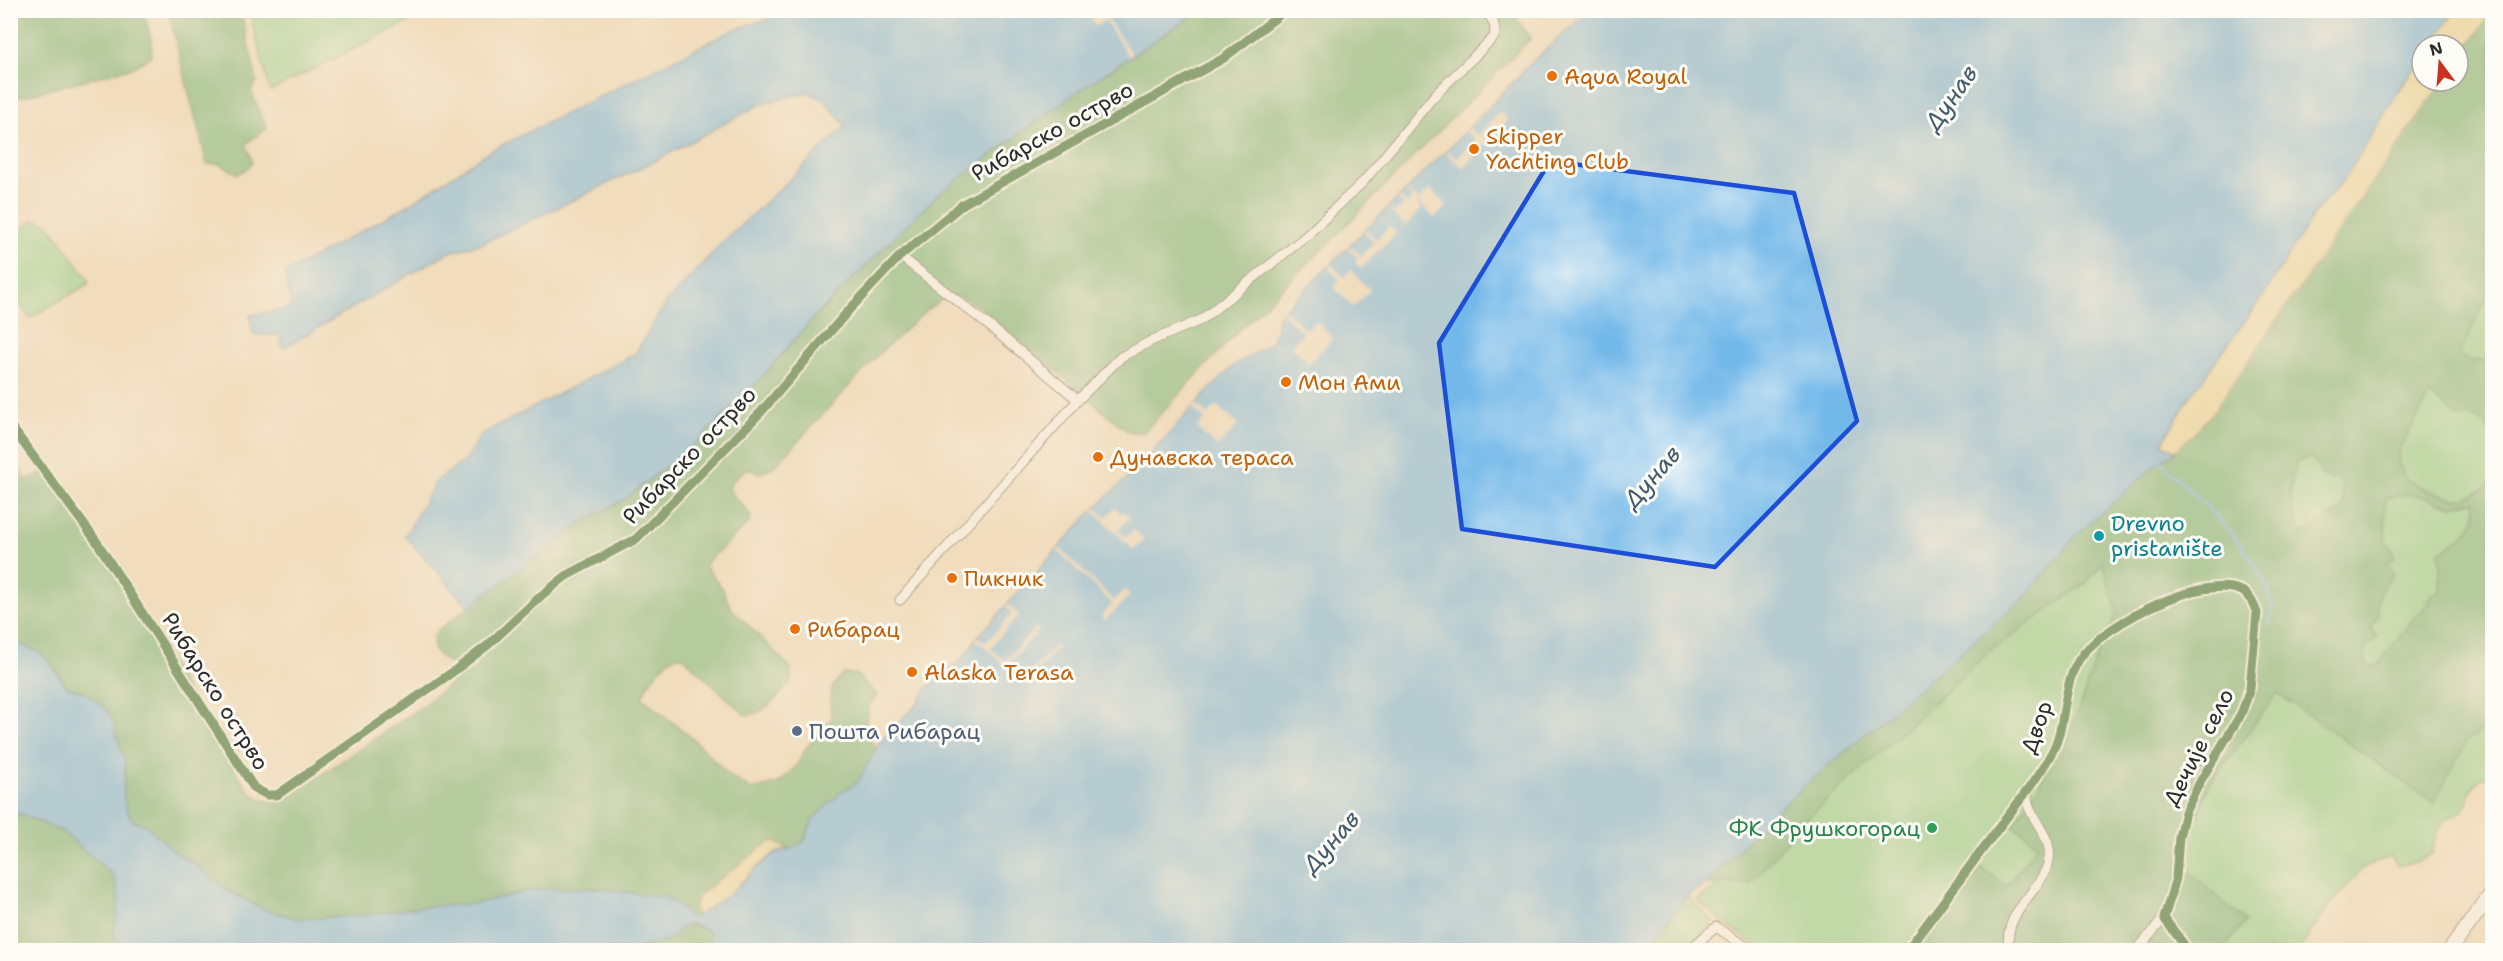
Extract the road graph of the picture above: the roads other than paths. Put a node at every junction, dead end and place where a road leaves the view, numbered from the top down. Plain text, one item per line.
1 (1286, 10) edge
2 (1485, 10) edge
3 (900, 256) junction
4 (1078, 400) junction
5 (10, 425) edge
6 (2242, 592) joint
7 (900, 600) dead end
8 (2027, 790) junction
9 (2493, 893) edge
10 (2164, 918) junction
11 (1692, 951) edge
12 (1751, 951) edge
13 (1907, 951) edge
14 (2010, 951) edge
15 (2137, 951) edge
16 (2188, 951) edge
17 (2450, 951) edge

1 - 3 street, Рибарско острво
2 - 4 street
3 - 4 street
3 - 5 street, Рибарско острво
4 - 7 street
6 - 8 street, Двор
6 - 10 street, Дечије село
8 - 13 street, Двор
8 - 14 street
9 - 17 main road
10 - 15 street
10 - 16 street
11 - 12 street

